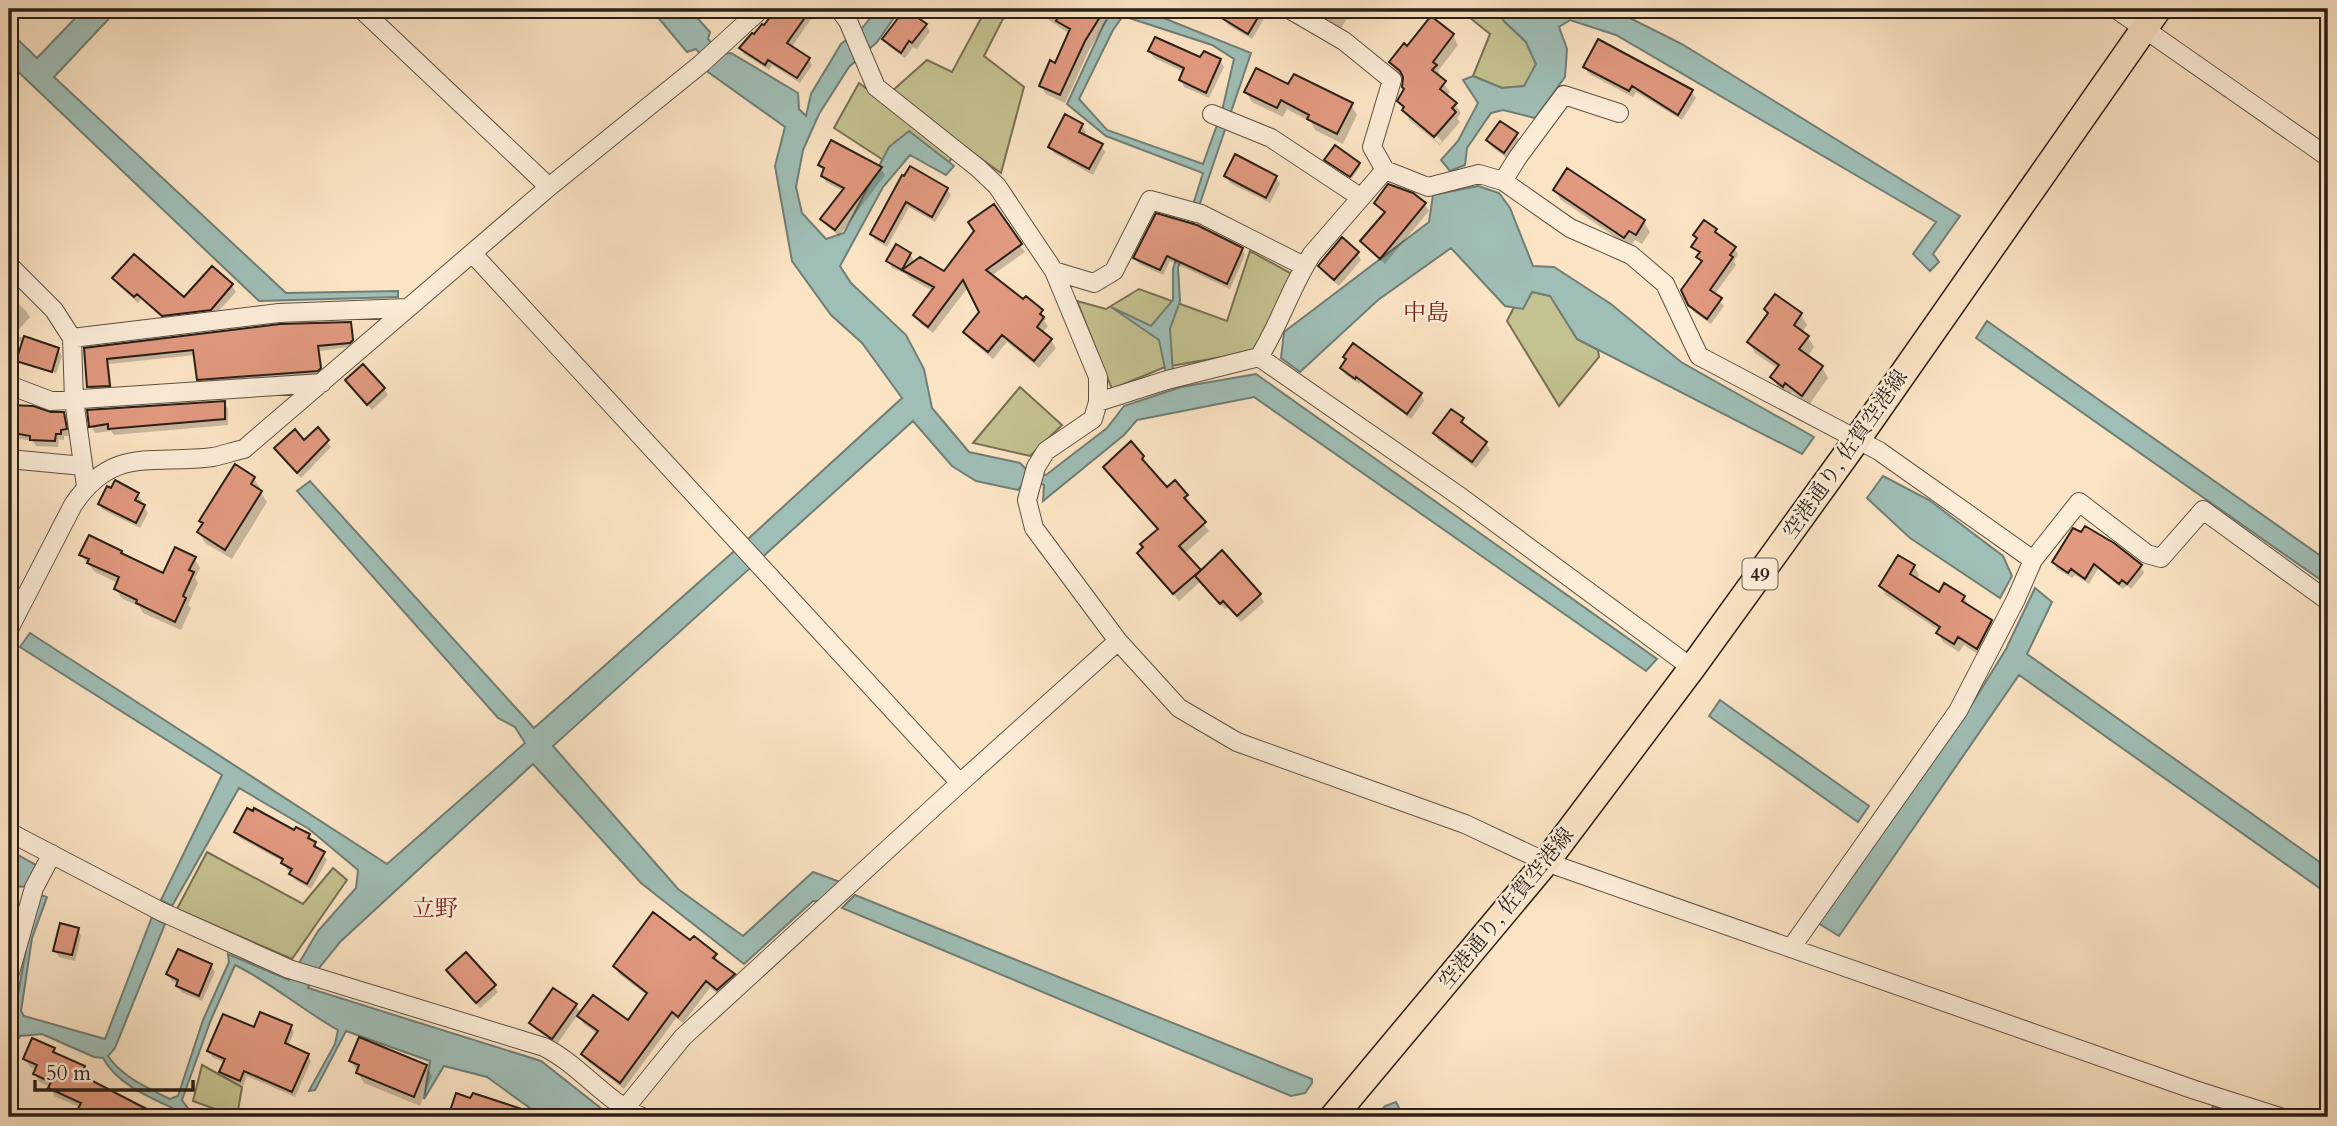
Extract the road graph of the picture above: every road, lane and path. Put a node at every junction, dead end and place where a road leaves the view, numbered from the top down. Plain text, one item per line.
1 (361, 9) edge
2 (761, 9) edge
3 (839, 9) edge
4 (1289, 9) edge
5 (2116, 9) edge
6 (2151, 18) edge
7 (1619, 113) dead end
8 (1212, 114) dead end
9 (2328, 157) edge
10 (1385, 170) junction
11 (1503, 181) junction
12 (550, 187) junction
13 (1360, 197) junction
14 (472, 253) junction
15 (9, 265) edge
16 (1304, 266) junction
17 (1054, 271) junction
18 (407, 308) junction
19 (72, 338) junction
20 (1259, 357) junction
21 (322, 383) junction
22 (9, 386) edge
23 (74, 400) junction
24 (1098, 402) junction
25 (1856, 441) junction
26 (9, 459) edge
27 (83, 466) junction
28 (86, 486) junction
29 (2033, 560) junction
30 (2328, 601) edge
31 (9, 629) edge
32 (1118, 641) junction
33 (1692, 668) junction
34 (960, 783) junction
35 (9, 832) edge
36 (52, 854) junction
37 (1546, 862) junction
38 (1791, 947) junction
39 (9, 976) edge
40 (621, 1113) edge
41 (642, 1117) edge
42 (1333, 1117) edge
43 (2280, 1117) edge

1 - 12 street
2 - 12 street
3 - 17 street
4 - 10 street
5 - 6 street
6 - 9 street
6 - 25 main road, 空港通り, 佐賀空港線 / 49
7 - 11 street
8 - 13 street
10 - 11 street
10 - 13 street
11 - 25 street
12 - 14 street
13 - 16 street
14 - 18 street
14 - 34 street
15 - 19 street
16 - 17 street
16 - 20 street
17 - 24 street
18 - 19 street
18 - 21 street
19 - 23 street
20 - 24 street
20 - 33 street
21 - 23 street
21 - 28 street
22 - 23 street
23 - 27 street
24 - 32 street
25 - 29 street
25 - 33 main road, 空港通り, 佐賀空港線 / 49
26 - 27 street
27 - 28 street
28 - 31 street
29 - 30 street
29 - 38 street
32 - 34 street
32 - 37 street
33 - 37 main road, 空港通り, 佐賀空港線 / 49
34 - 40 street
35 - 36 street
36 - 39 street
36 - 40 street
37 - 38 street
37 - 42 main road, 空港通り, 佐賀空港線 / 49
38 - 43 street
40 - 41 street

